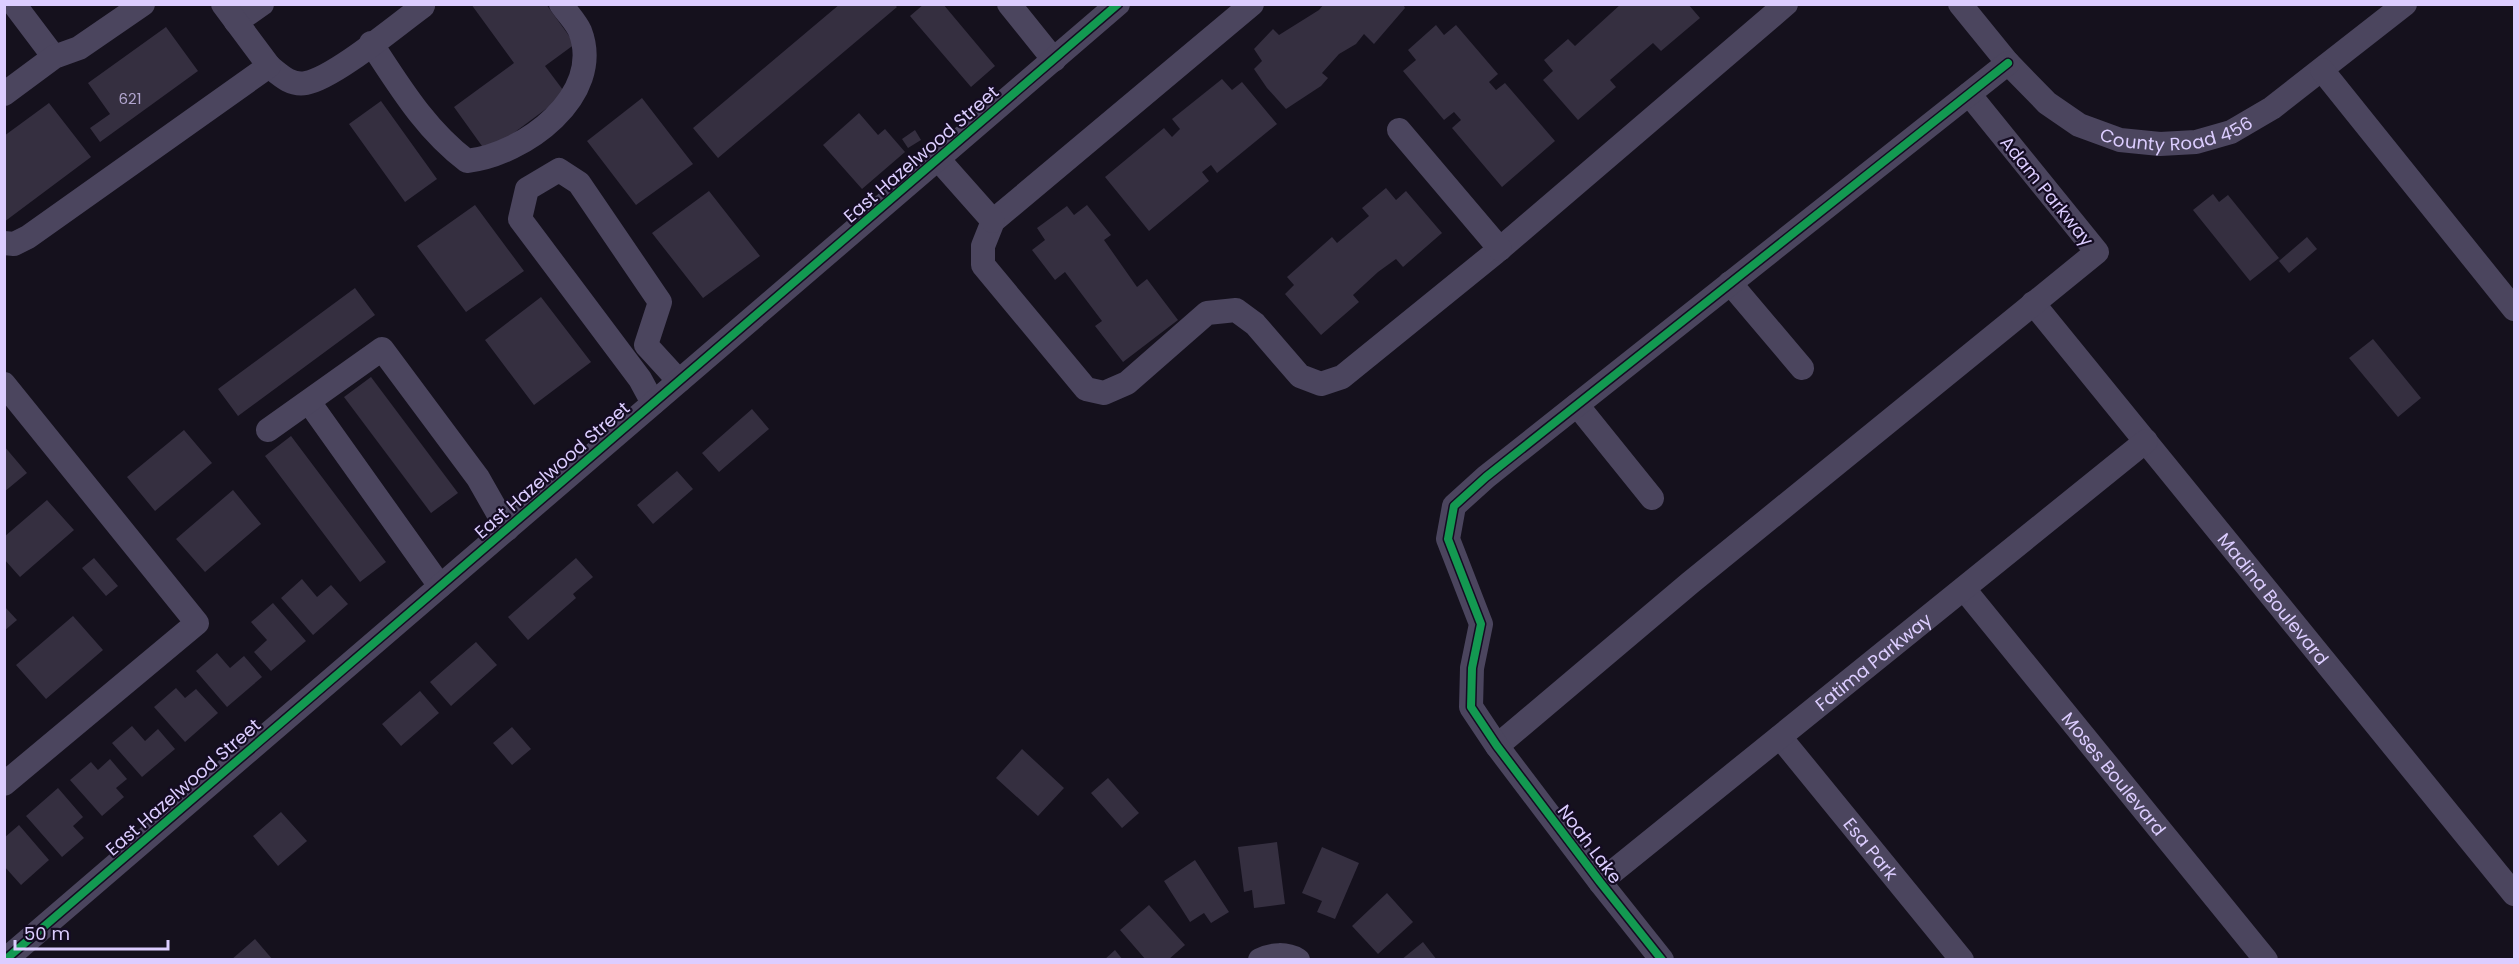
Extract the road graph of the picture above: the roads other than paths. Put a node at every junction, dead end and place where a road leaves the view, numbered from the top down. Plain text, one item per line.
1 (14, 4) edge
2 (143, 4) edge
3 (262, 4) edge
4 (561, 4) edge
5 (1009, 4) edge
6 (1118, 4) edge
7 (1252, 4) edge
8 (1786, 4) edge
9 (1960, 4) edge
10 (2405, 4) edge
11 (423, 5) edge
12 (229, 13) edge
13 (371, 43) junction
14 (54, 57) junction
15 (1054, 60) junction
16 (2008, 63) junction
17 (269, 66) junction
18 (2322, 70) junction
19 (4, 94) edge
20 (1969, 94) junction
21 (1399, 130) dead end
22 (938, 159) junction
23 (993, 221) junction
24 (4, 243) edge
25 (1500, 249) junction
26 (1730, 283) junction
27 (2033, 303) junction
28 (2514, 309) edge
29 (1802, 368) dead end
30 (679, 381) junction
31 (4, 384) edge
32 (309, 402) junction
33 (653, 403) junction
34 (1577, 405) junction
35 (268, 430) dead end
36 (2146, 441) junction
37 (1652, 498) dead end
38 (507, 529) junction
39 (440, 586) junction
40 (1964, 589) junction
41 (1780, 736) junction
42 (1497, 746) junction
43 (4, 784) edge
44 (1600, 882) junction
45 (2512, 886) edge
46 (10, 946) edge
47 (1265, 957) edge
48 (1298, 960) edge
49 (1662, 960) edge
50 (1962, 960) edge
51 (2266, 960) edge

1 - 14 street
2 - 14 street
3 - 12 street
4 - 13 street
5 - 15 street
6 - 15 street, East Hazelwood Street
7 - 23 street
8 - 25 street
9 - 16 street, County Road 456
10 - 18 street, County Road 456
11 - 13 street
12 - 17 street
13 - 17 street
14 - 19 street
15 - 22 street, East Hazelwood Street
16 - 18 street, County Road 456
16 - 20 street, Noah Lake
17 - 24 street
18 - 28 street
20 - 26 street, Noah Lake
20 - 27 street, Adam Parkway
21 - 25 street
22 - 23 street
22 - 30 street, East Hazelwood Street
23 - 25 street
26 - 29 street
26 - 34 street, Noah Lake
27 - 36 street, Madina Boulevard
27 - 42 street
30 - 33 street, East Hazelwood Street
30 - 33 street
31 - 43 street
32 - 35 street
32 - 38 street
32 - 39 street
33 - 38 street, East Hazelwood Street
34 - 37 street
34 - 42 street, Noah Lake
36 - 40 street, Fatima Parkway
36 - 45 street, Madina Boulevard
38 - 39 street, East Hazelwood Street
39 - 46 street, East Hazelwood Street
40 - 41 street, Fatima Parkway
40 - 51 street, Moses Boulevard
41 - 44 street, Fatima Parkway
41 - 50 street, Esa Park
42 - 44 street, Noah Lake
44 - 49 street, Noah Lake
47 - 48 street

